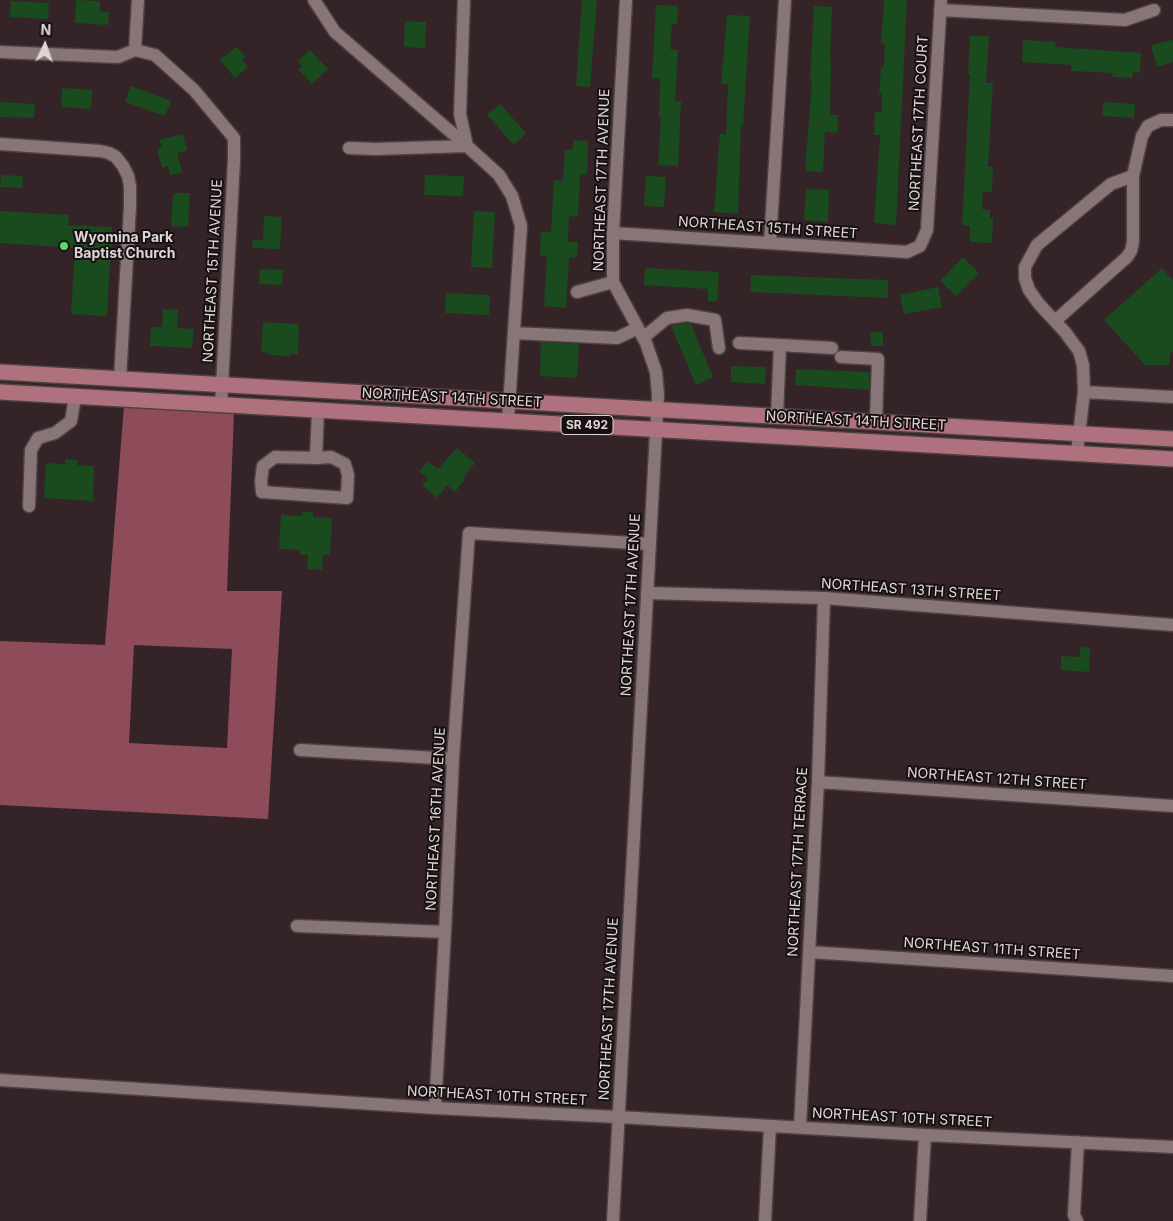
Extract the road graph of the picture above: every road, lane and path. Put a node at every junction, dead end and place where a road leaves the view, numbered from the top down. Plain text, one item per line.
1 (138, 0) edge
2 (314, 0) edge
3 (464, 0) edge
4 (626, 0) edge
5 (785, 0) edge
6 (940, 5) edge
7 (1154, 10) dead end
8 (135, 50) junction
9 (0, 52) edge
10 (1173, 120) edge
11 (0, 144) edge
12 (467, 146) junction
13 (349, 148) dead end
14 (1134, 176) junction
15 (613, 233) junction
16 (770, 244) junction
17 (920, 246) joint
18 (613, 282) junction
19 (577, 292) dead end
20 (1055, 321) junction
21 (514, 333) junction
22 (640, 333) junction
23 (739, 344) dead end
24 (780, 345) junction
25 (720, 348) dead end
26 (832, 348) dead end
27 (841, 357) dead end
28 (0, 372) edge
29 (120, 379) junction
30 (222, 385) junction
31 (0, 392) edge
32 (1084, 392) junction
33 (75, 397) junction
34 (1173, 397) edge
35 (509, 401) junction
36 (221, 405) junction
37 (657, 409) junction
38 (318, 410) junction
39 (777, 416) junction
40 (508, 421) junction
41 (876, 422) junction
42 (656, 429) junction
43 (1078, 434) junction
44 (1173, 439) edge
45 (1077, 453) junction
46 (316, 458) junction
47 (1173, 459) edge
48 (29, 506) dead end
49 (649, 544) junction
50 (647, 593) junction
51 (824, 598) junction
52 (1173, 625) edge
53 (300, 750) dead end
54 (453, 759) junction
55 (818, 782) junction
56 (1173, 806) edge
57 (297, 926) dead end
58 (445, 932) junction
59 (808, 952) junction
60 (1173, 976) edge
61 (0, 1080) edge
62 (435, 1108) junction
63 (618, 1117) junction
64 (770, 1126) junction
65 (800, 1127) junction
66 (925, 1135) junction
67 (1078, 1142) junction
68 (1173, 1147) edge
69 (613, 1221) edge
70 (765, 1221) edge
71 (920, 1221) edge
72 (1077, 1221) edge

1 - 8 street
2 - 12 street
3 - 12 street
4 - 15 street, NORTHEAST 17TH AVENUE
5 - 16 street
6 - 7 street
6 - 17 street, NORTHEAST 17TH COURT
8 - 9 street
8 - 30 street, NORTHEAST 15TH AVENUE
10 - 14 street
11 - 29 street
12 - 13 street
12 - 21 street
14 - 20 street
14 - 20 street
15 - 16 street, NORTHEAST 15TH STREET
15 - 18 street, NORTHEAST 17TH AVENUE
16 - 17 street, NORTHEAST 15TH STREET
18 - 19 street
18 - 22 street, NORTHEAST 17TH AVENUE
20 - 32 street
21 - 22 street
21 - 35 street
22 - 25 street
22 - 37 street, NORTHEAST 17TH AVENUE
23 - 24 street
24 - 26 street
24 - 39 street
27 - 41 street
28 - 29 main road, NORTHEAST 14TH STREET / SR 492
29 - 30 main road, NORTHEAST 14TH STREET / SR 492
30 - 35 main road, NORTHEAST 14TH STREET / SR 492
30 - 36 street, NORTHEAST 15TH AVENUE
31 - 33 main road, NORTHEAST 14TH STREET / SR 492
32 - 34 street
32 - 43 street
33 - 36 main road, NORTHEAST 14TH STREET / SR 492
33 - 48 street
35 - 37 main road, NORTHEAST 14TH STREET / SR 492
35 - 40 street
36 - 38 main road, NORTHEAST 14TH STREET / SR 492
37 - 39 main road, NORTHEAST 14TH STREET / SR 492
37 - 42 street, NORTHEAST 17TH AVENUE
38 - 40 main road, NORTHEAST 14TH STREET / SR 492
38 - 46 street
39 - 41 main road, NORTHEAST 14TH STREET / SR 492
40 - 42 main road, NORTHEAST 14TH STREET / SR 492
41 - 43 main road, NORTHEAST 14TH STREET / SR 492
42 - 45 main road, NORTHEAST 14TH STREET / SR 492
42 - 49 street, NORTHEAST 17TH AVENUE
43 - 44 main road, NORTHEAST 14TH STREET / SR 492
43 - 45 street
45 - 47 main road, NORTHEAST 14TH STREET / SR 492
46 - 46 street
49 - 50 street, NORTHEAST 17TH AVENUE
49 - 54 street, NORTHEAST 16TH AVENUE
50 - 51 street, NORTHEAST 13TH STREET
50 - 63 street, NORTHEAST 17TH AVENUE
51 - 52 street, NORTHEAST 13TH STREET
51 - 55 street, NORTHEAST 17TH TERRACE
53 - 54 street
54 - 58 street, NORTHEAST 16TH AVENUE
55 - 56 street, NORTHEAST 12TH STREET
55 - 59 street, NORTHEAST 17TH TERRACE
57 - 58 street
58 - 62 street, NORTHEAST 16TH AVENUE
59 - 60 street, NORTHEAST 11TH STREET
59 - 65 street, NORTHEAST 17TH TERRACE
61 - 62 street, NORTHEAST 10TH STREET
62 - 63 street, NORTHEAST 10TH STREET
63 - 64 street, NORTHEAST 10TH STREET
63 - 69 street, NORTHEAST 17TH AVENUE
64 - 65 street, NORTHEAST 10TH STREET
64 - 70 street
65 - 66 street, NORTHEAST 10TH STREET
66 - 67 street, NORTHEAST 10TH STREET
66 - 71 street
67 - 68 street, NORTHEAST 10TH STREET
67 - 72 street

